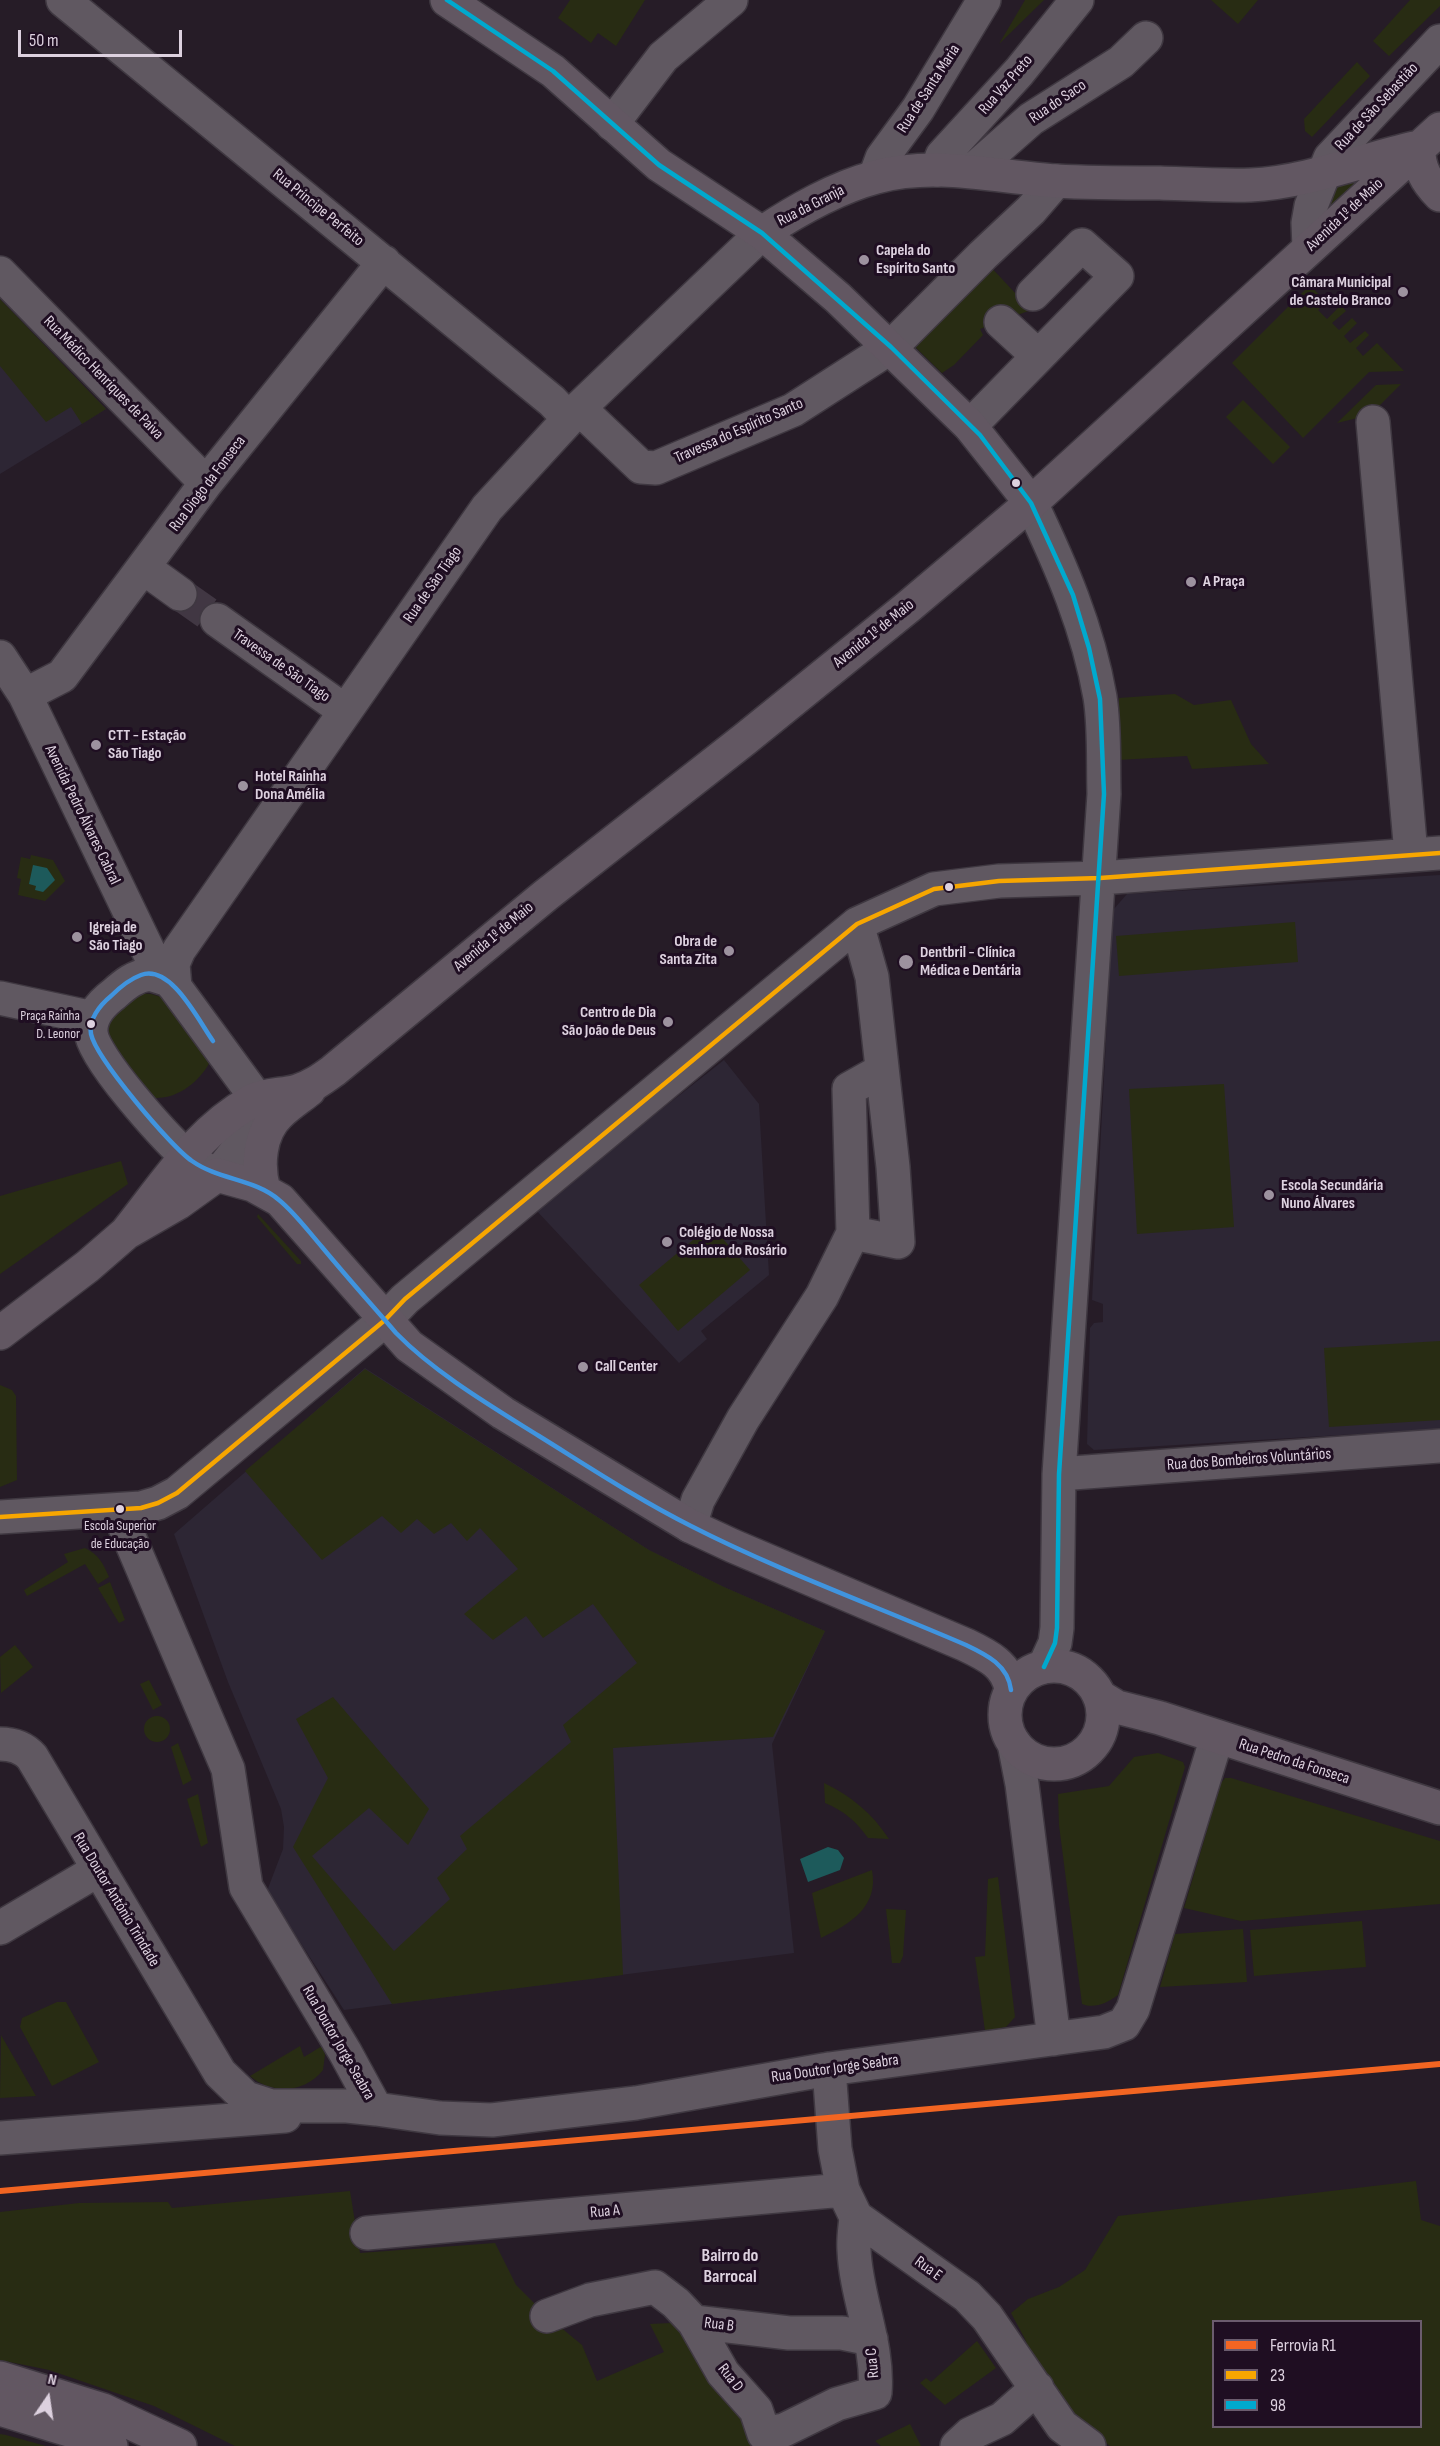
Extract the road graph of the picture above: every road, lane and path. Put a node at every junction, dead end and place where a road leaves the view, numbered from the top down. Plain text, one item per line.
1 (63, 0) edge
2 (447, 0) edge
3 (731, 0) edge
4 (984, 0) edge
5 (1077, 0) edge
6 (1146, 38) dead end
7 (1440, 41) edge
8 (612, 124) junction
9 (1429, 138) edge
10 (937, 170) junction
11 (972, 171) junction
12 (1323, 172) junction
13 (875, 177) junction
14 (1056, 181) junction
15 (1253, 185) junction
16 (1440, 195) edge
17 (762, 233) junction
18 (1308, 235) junction
19 (384, 262) junction
20 (0, 273) edge
21 (1033, 294) dead end
22 (1001, 322) dead end
23 (891, 347) junction
24 (1038, 356) junction
25 (574, 413) junction
26 (1372, 422) dead end
27 (970, 426) junction
28 (206, 483) junction
29 (1031, 503) junction
30 (144, 568) junction
31 (180, 594) tunnel mouth
32 (217, 620) tunnel mouth
33 (0, 657) edge
34 (25, 695) junction
35 (345, 711) junction
36 (1426, 854) edge
37 (1100, 878) junction
38 (857, 924) junction
39 (167, 981) junction
40 (0, 998) edge
41 (93, 1018) junction
42 (882, 1071) junction
43 (317, 1083) junction
44 (260, 1093) junction
45 (185, 1156) junction
46 (218, 1175) junction
47 (272, 1195) junction
48 (126, 1233) junction
49 (853, 1233) junction
50 (385, 1320) junction
51 (0, 1333) edge
52 (1440, 1446) edge
53 (1059, 1474) junction
54 (118, 1511) junction
55 (0, 1516) edge
56 (690, 1526) junction
57 (1044, 1667) junction
58 (1011, 1690) junction
59 (1099, 1696) junction
60 (1147, 1716) junction
61 (1216, 1737) junction
62 (1095, 1741) junction
63 (0, 1743) edge
64 (1014, 1743) junction
65 (1440, 1808) edge
66 (98, 1870) junction
67 (0, 1928) edge
68 (1054, 2039) junction
69 (348, 2058) junction
70 (829, 2069) junction
71 (220, 2073) junction
72 (314, 2107) junction
73 (376, 2109) junction
74 (108, 2130) junction
75 (0, 2138) edge
76 (850, 2204) junction
77 (367, 2233) dead end
78 (547, 2316) dead end
79 (694, 2322) junction
80 (871, 2339) junction
81 (0, 2378) edge
82 (1037, 2388) junction
83 (0, 2409) edge
84 (764, 2434) joint
85 (111, 2446) edge
86 (180, 2446) edge
87 (957, 2446) edge
88 (1089, 2446) edge

1 - 19 street, Rua Principe Perfeito
2 - 8 main road, Rua da Granja
3 - 8 street
4 - 13 street, Rua de Santa Maria
5 - 10 street, Rua Vaz Preto
6 - 11 street, Rua do Saco
7 - 12 street, Rua de São Sebastião
8 - 17 main road, Rua da Granja
9 - 12 main road, Rua da Granja
9 - 16 main road
9 - 18 main road, Avenida 1º de Maio
10 - 11 main road, Rua da Granja
10 - 13 main road, Rua da Granja
11 - 14 main road, Rua da Granja
12 - 15 main road, Rua da Granja
12 - 18 street, Rua de São Sebastião
13 - 17 main road, Rua da Granja
14 - 15 main road, Rua da Granja
14 - 23 street, Travessa do Espírito Santo
15 - 18 street
17 - 23 main road
17 - 25 street, Rua de São Tiago
18 - 29 main road, Avenida 1º de Maio
19 - 25 street, Rua Principe Perfeito
19 - 28 street, Rua Diogo da Fonseca
20 - 28 street, Rua Médico Henriques de Paiva
21 - 24 street
22 - 24 street
23 - 25 street, Travessa do Espírito Santo
23 - 27 main road
24 - 27 street
25 - 35 street, Rua de São Tiago
26 - 36 street
27 - 29 main road
28 - 30 street, Rua Diogo da Fonseca
29 - 37 street
29 - 43 main road, Avenida 1º de Maio
30 - 31 street
30 - 34 street, Rua Diogo da Fonseca
32 - 35 street, Travessa de São Tiago
33 - 34 street, Avenida Pedro Álvares Cabral
34 - 39 street, Avenida Pedro Álvares Cabral
35 - 39 street, Rua de São Tiago
36 - 37 street
37 - 38 street
37 - 53 street
38 - 42 street
38 - 50 street
39 - 41 street
39 - 44 street, Avenida Pedro Álvares Cabral
40 - 41 street
41 - 45 street
42 - 49 street
42 - 49 street
43 - 44 main road, Avenida 1º de Maio
43 - 47 main road
44 - 45 main road
44 - 46 street
45 - 46 street
45 - 48 main road
46 - 47 main road
46 - 48 main road
47 - 50 main road
48 - 51 main road
49 - 56 street
50 - 54 street
50 - 56 main road
52 - 53 street, Rua dos Bombeiros Voluntários
53 - 57 street
54 - 55 street
54 - 69 street, Rua Doutor Jorge Seabra
56 - 58 main road
57 - 58 main road
57 - 59 main road
58 - 64 main road
59 - 60 main road, Rua Pedro da Fonseca
59 - 62 main road
60 - 61 main road, Rua Pedro da Fonseca
60 - 62 main road
61 - 65 main road, Rua Pedro da Fonseca
61 - 68 street, Rua Doutor Jorge Seabra
62 - 64 main road
63 - 66 street, Rua Doutor António Trindade
64 - 68 street
66 - 67 street
66 - 71 street, Rua Doutor António Trindade
68 - 70 street, Rua Doutor Jorge Seabra
69 - 72 street
69 - 73 street, Rua Doutor Jorge Seabra
70 - 73 street, Rua Doutor Jorge Seabra
70 - 76 street
71 - 72 street, Rua Doutor António Trindade
71 - 74 street
72 - 73 street
72 - 74 street
74 - 75 street
76 - 77 street, Rua A
76 - 80 street, Rua C
76 - 82 street, Rua E
78 - 79 street, Rua B
79 - 80 street, Rua B
79 - 84 street, Rua D
80 - 84 street, Rua C
81 - 86 main road
82 - 87 street
82 - 88 street, Rua E
83 - 85 main road

